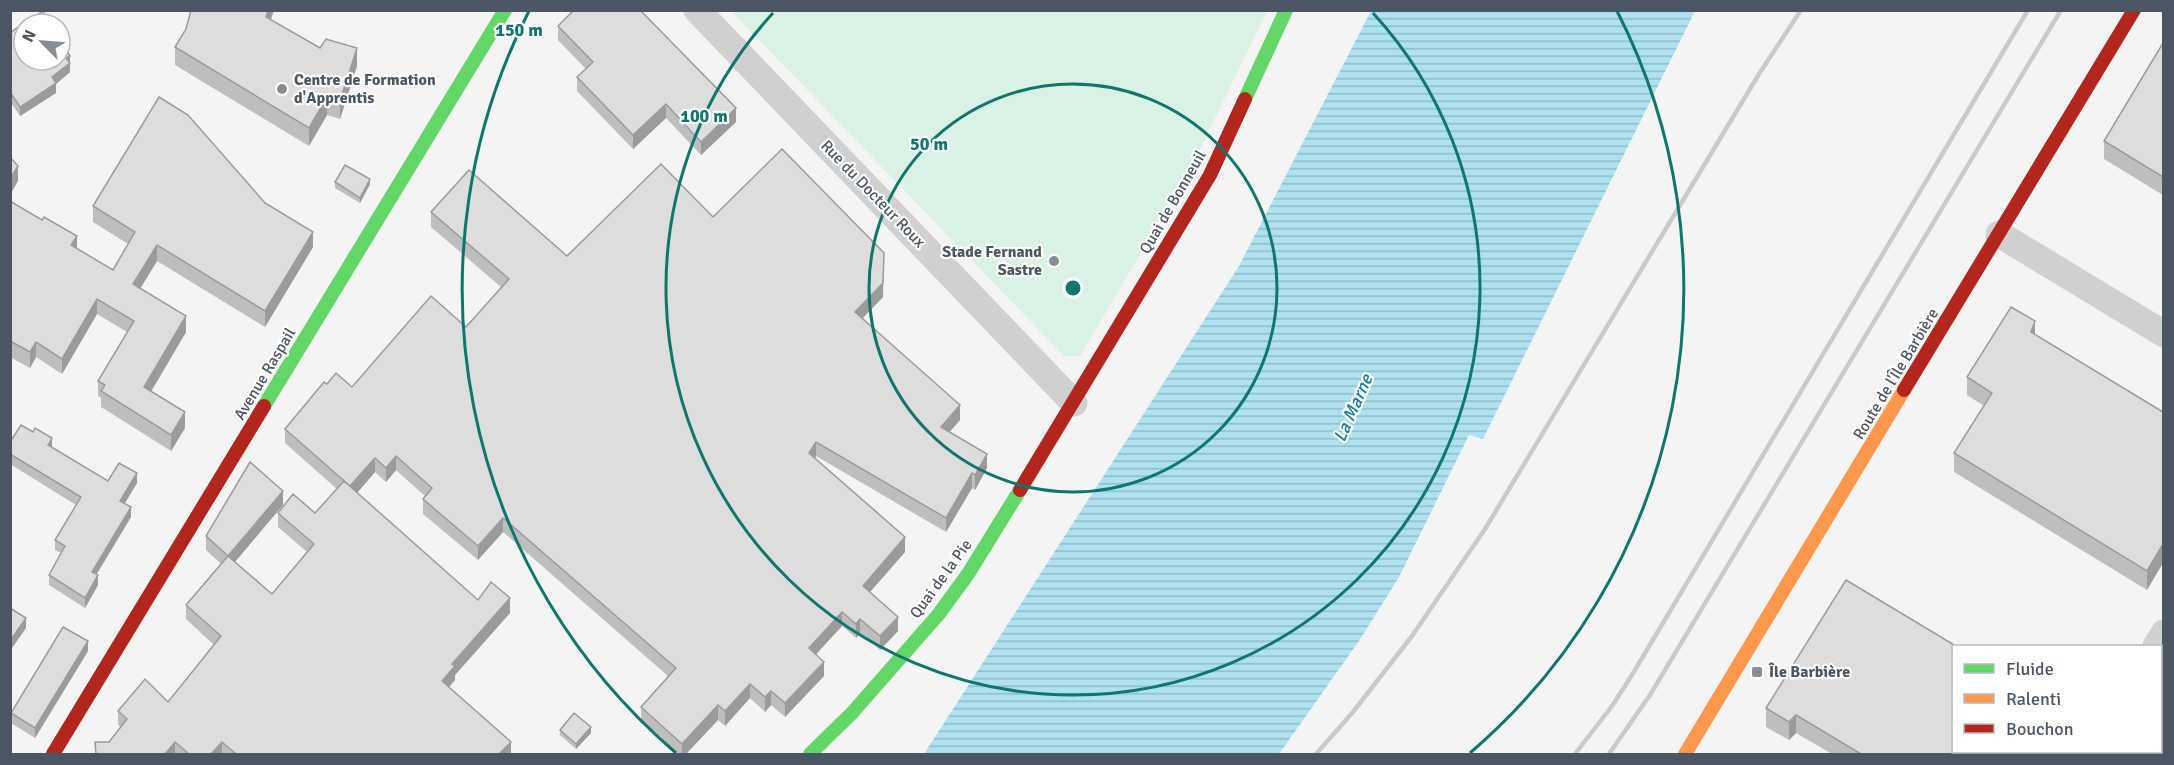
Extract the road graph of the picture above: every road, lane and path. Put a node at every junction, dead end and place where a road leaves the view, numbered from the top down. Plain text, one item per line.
1 (505, 10) edge
2 (697, 10) edge
3 (1286, 10) edge
4 (2134, 10) edge
5 (1999, 234) junction
6 (2163, 334) edge
7 (1074, 403) junction
8 (53, 754) edge
9 (810, 754) edge
10 (1685, 754) edge

1 - 8 street, Avenue Raspail
2 - 7 street, Rue du Docteur Roux
3 - 7 street, Quai de Bonneuil
4 - 5 street, Route de l'Île Barbière
5 - 6 street
5 - 10 street, Route de l'Île Barbière
7 - 9 street, Quai de la Pie

